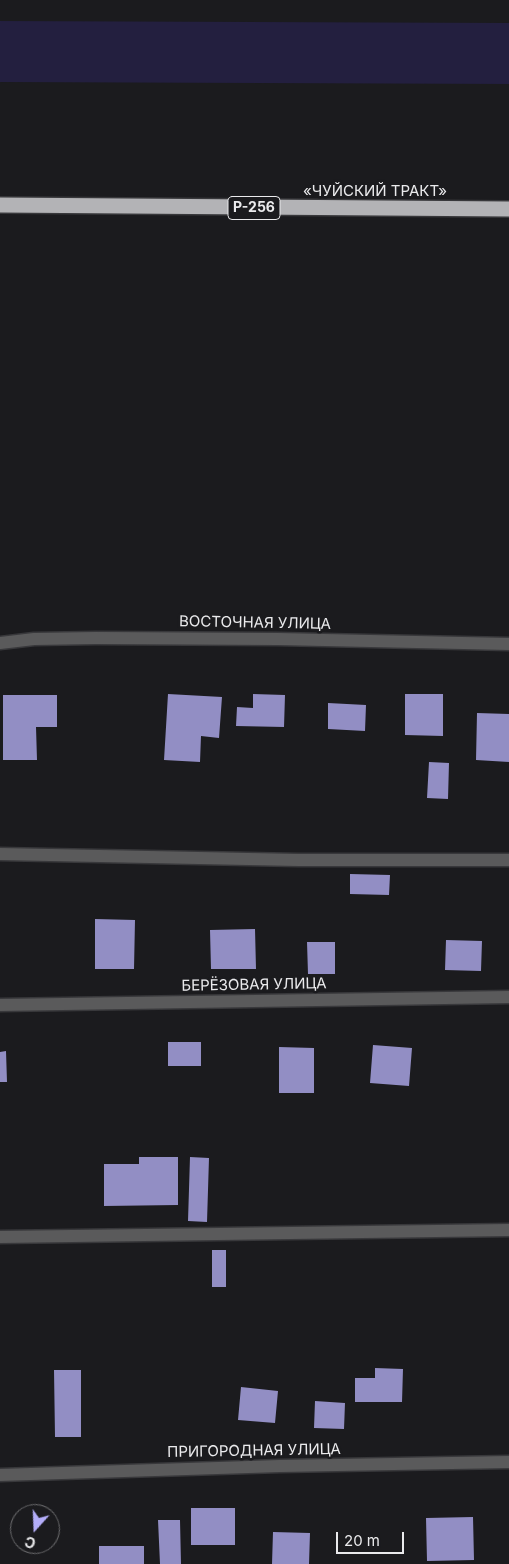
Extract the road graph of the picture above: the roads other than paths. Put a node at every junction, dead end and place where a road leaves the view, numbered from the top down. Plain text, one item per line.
1 (0, 205) edge
2 (509, 209) edge
3 (0, 643) edge
4 (509, 644) edge
5 (0, 854) edge
6 (509, 860) edge
7 (509, 997) edge
8 (0, 1005) edge
9 (509, 1230) edge
10 (0, 1237) edge
11 (509, 1462) edge
12 (0, 1475) edge

1 - 2 highway, «ЧУЙСКИЙ ТРАКТ» / Р-256
3 - 4 street, ВОСТОЧНАЯ УЛИЦА
5 - 6 street
7 - 8 street, БЕРЁЗОВАЯ УЛИЦА
9 - 10 street
11 - 12 street, ПРИГОРОДНАЯ УЛИЦА

